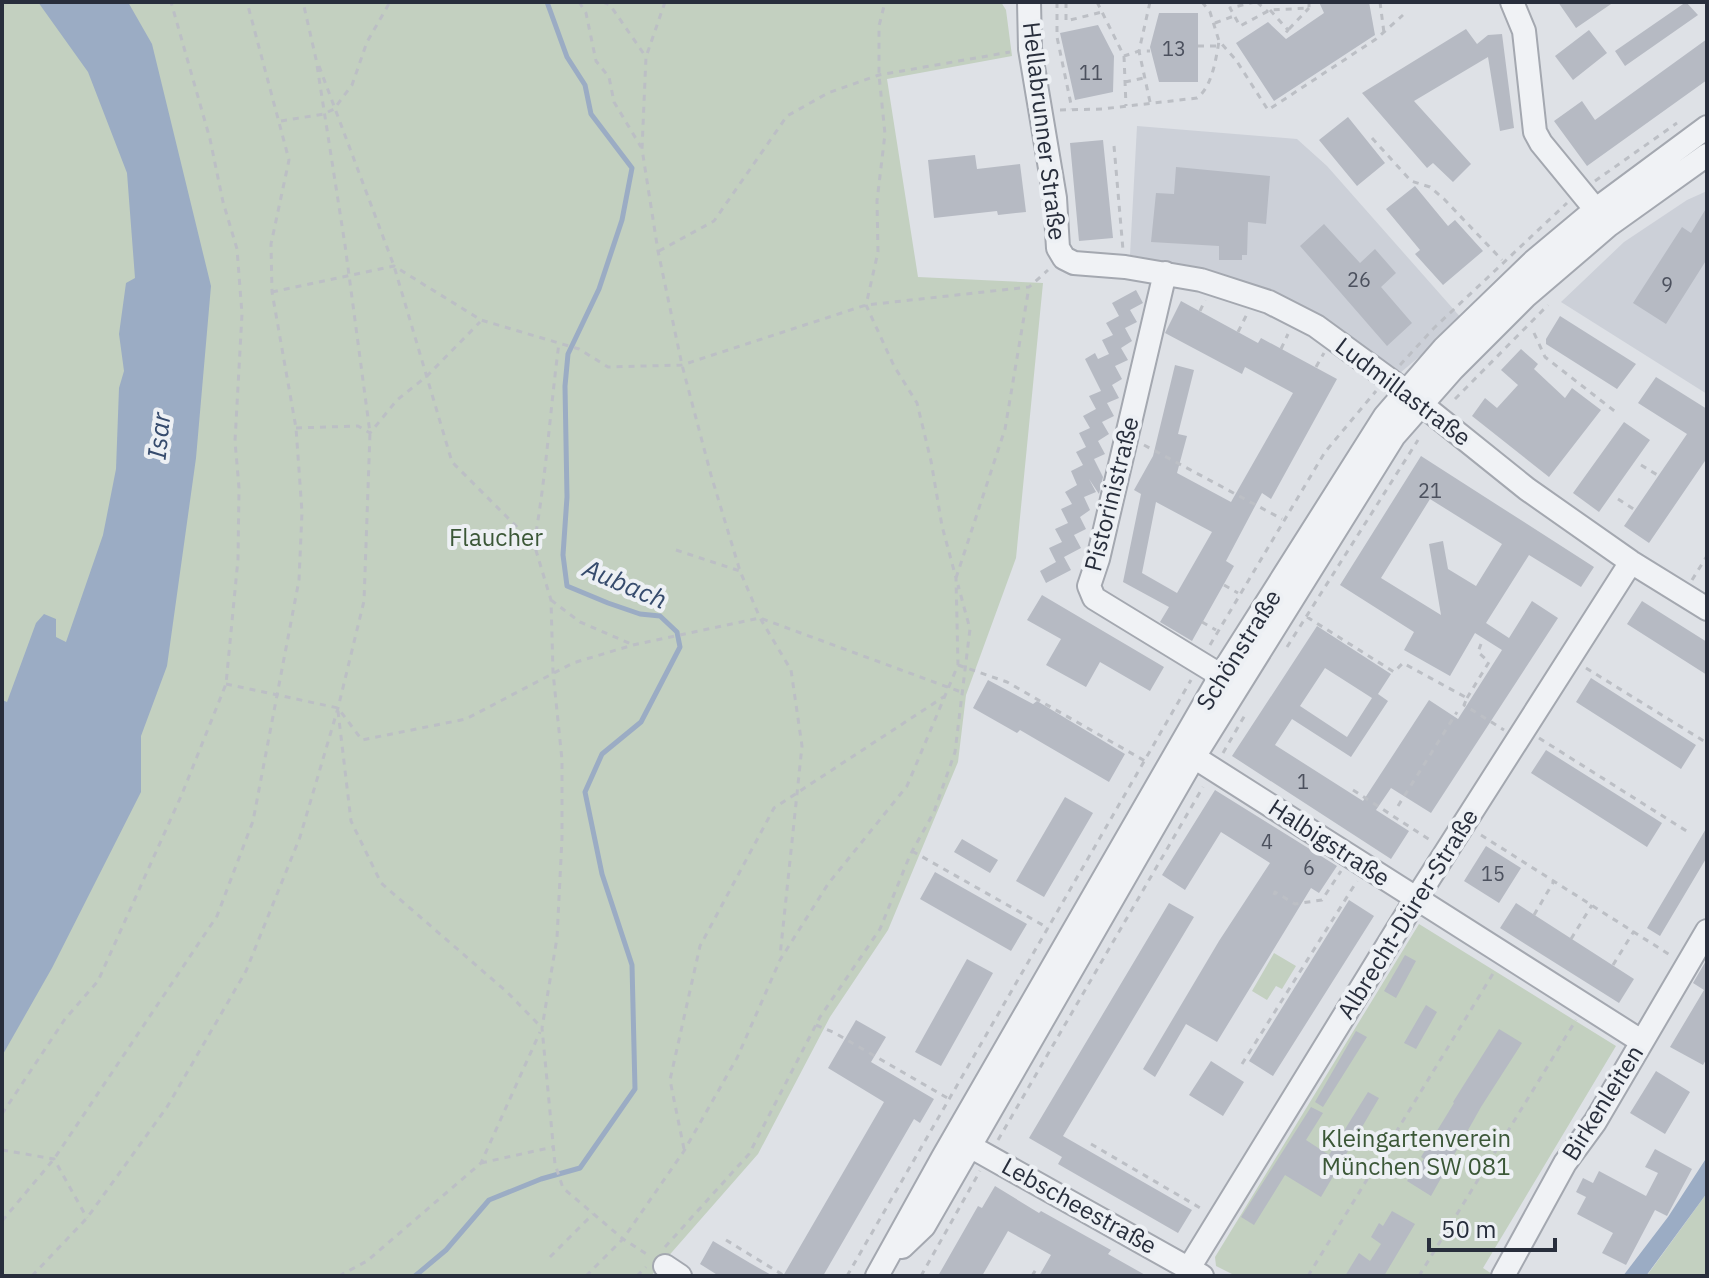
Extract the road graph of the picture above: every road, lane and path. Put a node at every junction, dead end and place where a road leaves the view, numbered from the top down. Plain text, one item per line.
1 (171, 2) edge
2 (247, 2) edge
3 (303, 2) edge
4 (390, 2) edge
5 (579, 2) edge
6 (603, 2) edge
7 (665, 2) edge
8 (885, 2) edge
9 (1029, 2) edge
10 (1057, 2) edge
11 (1066, 2) edge
12 (1097, 2) edge
13 (1150, 2) edge
14 (1202, 2) edge
15 (1256, 2) edge
16 (1309, 2) edge
17 (1380, 2) edge
18 (1248, 3) edge
19 (1707, 5) edge
20 (1309, 8) junction
21 (1515, 10) edge
22 (1269, 11) junction
23 (1707, 11) edge
24 (1102, 12) junction
25 (1403, 15) dead end
26 (1234, 16) junction
27 (1382, 21) junction
28 (1372, 23) dead end
29 (1214, 24) junction
30 (1288, 30) junction
31 (1113, 33) junction
32 (1384, 33) junction
33 (1104, 36) dead end
34 (1283, 36) dead end
35 (1218, 43) junction
36 (1198, 46) dead end
37 (1030, 49) junction
38 (1139, 51) junction
39 (1150, 51) dead end
40 (1124, 56) junction
41 (646, 57) junction
42 (316, 59) junction
43 (1252, 68) dead end
44 (1244, 73) junction
45 (879, 75) junction
46 (1144, 78) junction
47 (1125, 82) junction
48 (1150, 103) junction
49 (1126, 106) junction
50 (334, 109) junction
51 (1072, 109) junction
52 (1040, 110) junction
53 (324, 114) junction
54 (279, 121) junction
55 (1707, 127) edge
56 (1372, 138) dead end
57 (1114, 146) dead end
58 (642, 149) junction
59 (1707, 155) edge
60 (1602, 217) junction
61 (658, 251) junction
62 (1064, 258) junction
63 (1503, 261) dead end
64 (394, 266) junction
65 (1125, 267) junction
66 (1165, 273) junction
67 (350, 277) junction
68 (1029, 287) junction
69 (272, 292) junction
70 (1550, 303) dead end
71 (866, 305) junction
72 (481, 320) junction
73 (1534, 333) dead end
74 (559, 343) junction
75 (682, 365) junction
76 (427, 376) junction
77 (1421, 404) junction
78 (1617, 413) dead end
79 (296, 428) junction
80 (370, 433) junction
81 (1127, 436) junction
82 (1331, 445) dead end
83 (1339, 451) dead end
84 (1641, 465) dead end
85 (1184, 467) junction
86 (1180, 474) dead end
87 (1659, 476) dead end
88 (1233, 492) junction
89 (1618, 499) dead end
90 (1228, 500) dead end
91 (1635, 510) dead end
92 (1284, 519) dead end
93 (534, 544) junction
94 (676, 550) dead end
95 (1707, 556) edge
96 (1631, 562) junction
97 (740, 571) junction
98 (956, 578) junction
99 (1224, 585) dead end
100 (1239, 593) dead end
101 (1683, 594) junction
102 (551, 600) junction
103 (1707, 609) edge
104 (1307, 617) junction
105 (760, 618) junction
106 (1202, 622) dead end
107 (1218, 631) dead end
108 (1481, 644) dead end
109 (633, 645) junction
110 (1286, 649) dead end
111 (958, 665) junction
112 (964, 667) junction
113 (1584, 667) dead end
114 (553, 672) junction
115 (1230, 680) junction
116 (226, 684) junction
117 (949, 688) junction
118 (961, 692) junction
119 (278, 694) junction
120 (945, 696) junction
121 (1467, 698) junction
122 (338, 708) junction
123 (1249, 708) dead end
124 (1457, 712) dead end
125 (1505, 730) dead end
126 (1540, 739) dead end
127 (1707, 743) edge
128 (1196, 758) junction
129 (1145, 761) dead end
130 (1353, 790) dead end
131 (797, 791) junction
132 (1398, 806) dead end
133 (1688, 832) dead end
134 (1481, 835) dead end
135 (912, 851) junction
136 (1446, 851) junction
137 (1344, 867) dead end
138 (1359, 876) dead end
139 (1554, 881) junction
140 (1274, 895) dead end
141 (1416, 899) junction
142 (1592, 905) junction
143 (1534, 915) dead end
144 (1048, 928) dead end
145 (1634, 931) junction
146 (1707, 931) edge
147 (1571, 939) dead end
148 (1669, 954) dead end
149 (780, 960) junction
150 (1613, 965) dead end
151 (1494, 972) dead end
152 (1575, 1022) dead end
153 (816, 1025) junction
154 (542, 1028) junction
155 (1641, 1041) junction
156 (1242, 1064) dead end
157 (949, 1099) dead end
158 (2, 1114) edge
159 (1091, 1144) dead end
160 (971, 1146) junction
161 (553, 1147) junction
162 (2, 1150) edge
163 (684, 1151) junction
164 (54, 1159) junction
165 (481, 1163) junction
166 (1202, 1208) dead end
167 (593, 1214) junction
168 (87, 1218) junction
169 (2, 1221) edge
170 (623, 1239) junction
171 (726, 1240) dead end
172 (550, 1257) dead end
173 (1038, 1266) dead end
174 (666, 1267) edge
175 (881, 1271) edge
176 (1196, 1272) edge
177 (783, 1275) edge
178 (32, 1276) edge
179 (339, 1276) edge
180 (586, 1276) edge
181 (637, 1276) edge
182 (921, 1276) edge
183 (1032, 1276) edge
184 (1308, 1276) edge
185 (1419, 1276) edge
186 (1503, 1276) edge

1 - 116 path
2 - 54 path
3 - 42 path
4 - 50 path
5 - 58 path
6 - 41 path
7 - 41 path
8 - 45 path
9 - 37 street, Hellabrunner Straße
10 - 51 path
11 - 24 path
12 - 24 path
13 - 38 path
14 - 29 path
15 - 18 path
15 - 22 path
16 - 20 path
17 - 27 path
18 - 26 path
19 - 23 path
20 - 22 path
20 - 30 path
21 - 60 street
22 - 26 path
22 - 30 path
24 - 31 path
25 - 32 path
26 - 29 path
27 - 28 path
27 - 32 path
29 - 35 path
30 - 34 path
31 - 33 path
31 - 40 path
32 - 44 path
35 - 36 path
35 - 44 path
35 - 48 path
37 - 45 path
37 - 52 street, Hellabrunner Straße
38 - 39 path
38 - 40 path
38 - 46 path
40 - 47 path
41 - 58 path
42 - 50 path
42 - 53 path
43 - 44 path
45 - 61 path
45 - 71 path
46 - 47 path
46 - 48 path
47 - 49 path
48 - 49 path
49 - 51 path
50 - 53 path
50 - 64 path
51 - 52 path
52 - 62 street, Hellabrunner Straße
53 - 54 path
53 - 67 path
54 - 69 path
55 - 60 street, Schönstraße
56 - 63 path
57 - 65 path
58 - 61 path
59 - 60 street, Schönstraße
60 - 77 street, Schönstraße
61 - 75 path
62 - 65 street, Ludmillastraße
62 - 68 path
64 - 67 path
64 - 72 path
64 - 76 path
65 - 66 street, Ludmillastraße
66 - 77 street, Ludmillastraße
66 - 81 street, Pistorinistraße
67 - 69 path
67 - 80 path
68 - 71 path
68 - 98 path
69 - 79 path
70 - 77 path
71 - 75 path
71 - 98 path
72 - 74 path
72 - 76 path
73 - 78 path
74 - 75 path
74 - 93 path
75 - 97 path
76 - 80 path
76 - 93 path
77 - 96 street, Ludmillastraße
77 - 104 path
77 - 115 street, Schönstraße
79 - 80 path
79 - 119 path
80 - 122 path
81 - 85 path
81 - 115 street, Pistorinistraße
82 - 83 path
84 - 87 path
85 - 86 path
85 - 88 path
88 - 90 path
88 - 92 path
89 - 91 path
93 - 102 path
94 - 97 path
95 - 101 path
96 - 101 street, Ludmillastraße
96 - 136 street, Albrecht-Dürer-Straße
97 - 105 path
98 - 111 path
98 - 112 path
99 - 100 path
101 - 103 street, Ludmillastraße
102 - 109 path
102 - 114 path
104 - 110 path
104 - 121 path
105 - 109 path
105 - 117 path
105 - 131 path
106 - 107 path
108 - 121 path
109 - 114 path
111 - 112 path
111 - 117 path
112 - 118 path
112 - 129 path
113 - 127 path
114 - 122 path
114 - 154 path
115 - 128 street, Schönstraße
116 - 119 path
116 - 158 path
117 - 118 path
117 - 120 path
118 - 135 path
119 - 122 path
119 - 164 path
120 - 131 path
120 - 149 path
121 - 125 path
122 - 154 path
122 - 168 path
123 - 128 path
124 - 132 path
126 - 133 path
128 - 141 street, Halbigstraße
128 - 160 street, Schönstraße
128 - 160 path
130 - 136 path
131 - 149 path
131 - 163 path
134 - 139 path
135 - 144 path
135 - 153 path
136 - 141 street, Albrecht-Dürer-Straße
137 - 140 path
138 - 156 path
139 - 142 path
139 - 143 path
141 - 155 street, Halbigstraße
141 - 176 street, Albrecht-Dürer-Straße
142 - 145 path
142 - 147 path
145 - 148 path
145 - 150 path
146 - 155 street, Birkenleiten
149 - 163 path
151 - 184 path
152 - 185 path
153 - 157 path
153 - 174 path
154 - 161 path
154 - 165 path
155 - 186 street, Birkenleiten
159 - 166 path
160 - 175 street, Schönstraße
160 - 176 street, Lebscheestraße
160 - 182 path
161 - 165 path
161 - 167 path
162 - 164 path
163 - 170 path
164 - 168 path
164 - 169 path
165 - 179 path
167 - 170 path
167 - 172 path
168 - 178 path
170 - 174 path
170 - 180 path
171 - 177 path
173 - 183 path
174 - 181 path

